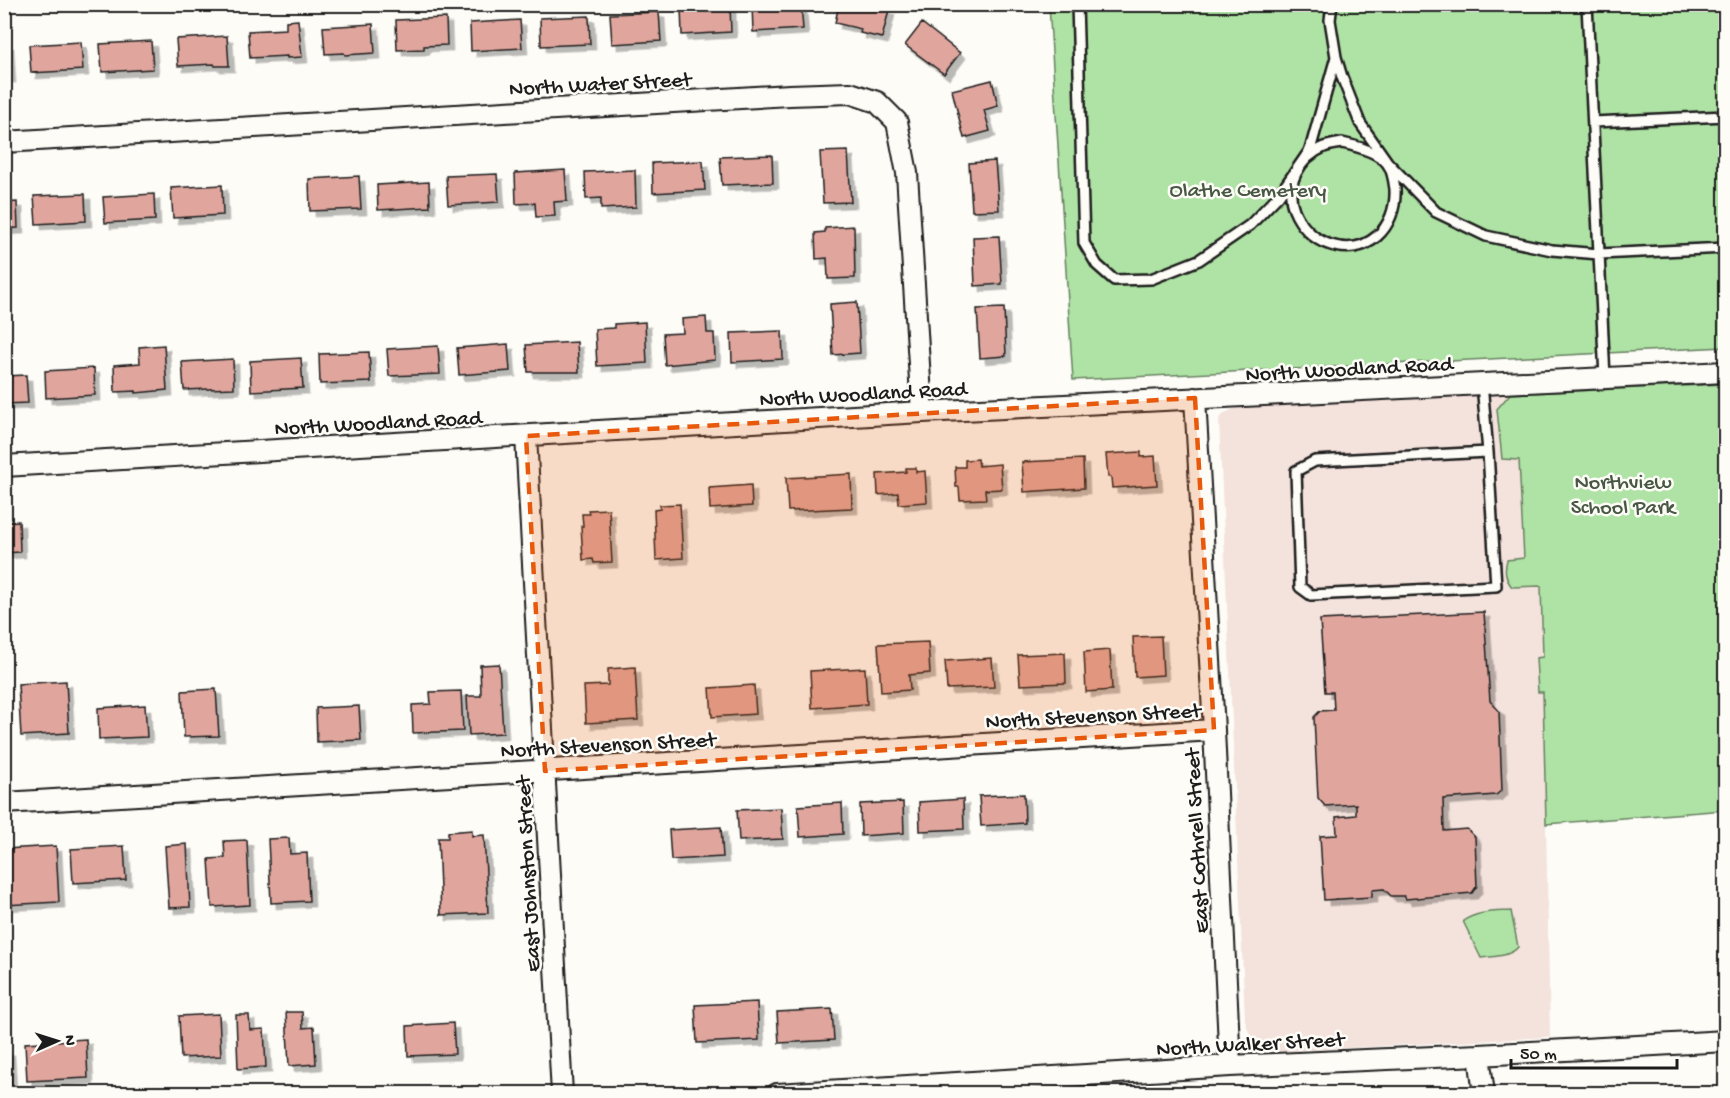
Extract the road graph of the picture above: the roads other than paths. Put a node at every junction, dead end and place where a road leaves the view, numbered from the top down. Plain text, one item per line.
1 (1077, 4) edge
2 (1332, 4) edge
3 (1587, 4) edge
4 (1336, 57) junction
5 (1725, 116) edge
6 (1593, 122) junction
7 (4, 142) edge
8 (1388, 163) junction
9 (1299, 167) junction
10 (1725, 248) edge
11 (1599, 254) junction
12 (1725, 372) edge
13 (1605, 378) junction
14 (1482, 384) junction
15 (1195, 398) junction
16 (922, 412) junction
17 (526, 436) junction
18 (1488, 452) junction
19 (4, 466) edge
20 (1214, 730) junction
21 (545, 771) junction
22 (4, 802) edge
23 (1725, 1041) edge
24 (1479, 1054) junction
25 (1230, 1066) junction
26 (562, 1094) edge
27 (777, 1094) edge
28 (1484, 1094) edge

1 - 9 lane
2 - 4 lane
3 - 6 lane
4 - 8 lane
4 - 9 lane
5 - 6 lane
6 - 11 lane
7 - 16 street, North Water Street
8 - 9 lane
8 - 9 lane
8 - 11 lane
10 - 11 lane
11 - 13 lane
12 - 13 street, North Woodland Road
13 - 14 street, North Woodland Road
14 - 15 street, North Woodland Road
14 - 18 lane
15 - 16 street, North Woodland Road
15 - 20 street, East Cothrell Street
16 - 17 street, North Woodland Road
17 - 19 street, North Woodland Road
17 - 21 street, East Johnston Street
18 - 18 lane
20 - 21 street, North Stevenson Street
20 - 25 street, East Cothrell Street
21 - 22 street, North Stevenson Street
21 - 26 street, East Johnston Street
23 - 24 street, North Walker Street
24 - 25 street, North Walker Street
24 - 28 street
25 - 27 street, North Walker Street

